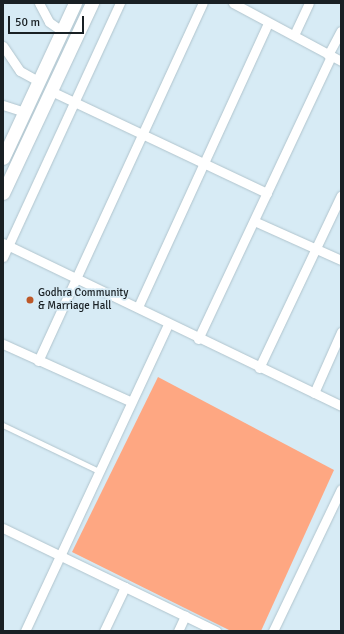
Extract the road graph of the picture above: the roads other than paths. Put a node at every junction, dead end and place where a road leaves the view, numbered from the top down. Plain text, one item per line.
1 (39, 3) edge
2 (75, 3) edge
3 (92, 3) edge
4 (120, 3) edge
5 (203, 3) edge
6 (233, 3) edge
7 (309, 3) edge
8 (268, 23) junction
9 (62, 31) junction
10 (341, 31) edge
11 (294, 35) junction
12 (3, 46) edge
13 (330, 55) junction
14 (341, 61) edge
15 (38, 82) junction
16 (51, 92) junction
17 (73, 101) junction
18 (3, 105) edge
19 (24, 112) junction
20 (144, 135) junction
21 (3, 158) edge
22 (204, 164) junction
23 (3, 193) edge
24 (267, 194) junction
25 (341, 195) edge
26 (254, 221) junction
27 (6, 244) edge
28 (316, 249) junction
29 (3, 257) edge
30 (341, 260) edge
31 (78, 278) junction
32 (138, 307) junction
33 (168, 325) junction
34 (341, 332) edge
35 (198, 339) junction
36 (3, 344) edge
37 (38, 361) junction
38 (259, 368) junction
39 (314, 393) junction
40 (130, 401) junction
41 (341, 406) edge
42 (3, 425) edge
43 (99, 471) junction
44 (341, 489) edge
45 (3, 528) edge
46 (59, 555) junction
47 (125, 587) junction
48 (185, 616) junction
49 (25, 631) edge
50 (104, 631) edge
51 (178, 631) edge
52 (216, 631) edge
53 (273, 631) edge

1 - 9 street
2 - 9 main road
3 - 16 main road
4 - 17 street
5 - 20 street
6 - 8 street
7 - 11 street
8 - 11 street
8 - 22 street
9 - 15 main road
10 - 13 street
11 - 13 street
12 - 15 street
13 - 14 street
13 - 24 street
15 - 19 main road
16 - 17 street
16 - 23 main road
17 - 20 street
17 - 27 street
18 - 19 street
19 - 21 main road
20 - 22 street
20 - 31 street
22 - 24 street
22 - 32 street
24 - 26 street
25 - 28 street
26 - 28 street
26 - 35 street
27 - 29 street
27 - 31 street
28 - 30 street
28 - 38 street
31 - 32 street
31 - 37 street
32 - 33 street
33 - 35 street
33 - 40 street
34 - 39 street
35 - 38 street
36 - 37 street
37 - 40 street
38 - 39 street
39 - 41 street
40 - 43 street
42 - 43 lane
43 - 46 street
44 - 53 street
45 - 46 street
46 - 47 street
46 - 49 street
47 - 48 street
47 - 50 street
48 - 51 street
48 - 52 street

